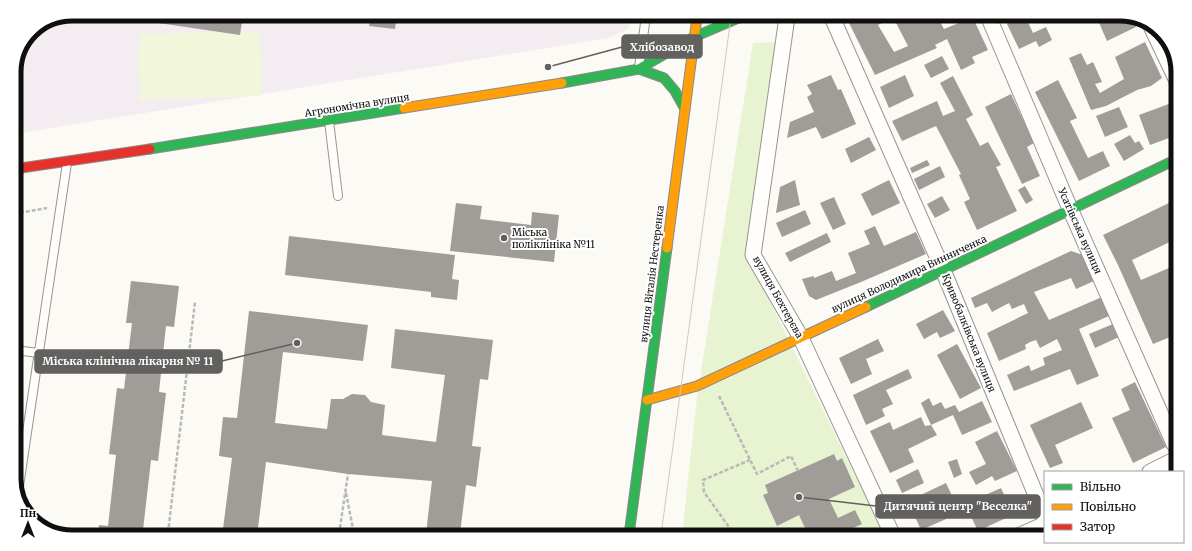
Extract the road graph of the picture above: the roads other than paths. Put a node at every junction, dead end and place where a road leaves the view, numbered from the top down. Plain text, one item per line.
1 (645, 21) edge
2 (696, 21) edge
3 (732, 21) edge
4 (786, 21) edge
5 (834, 21) edge
6 (990, 21) edge
7 (1156, 36) edge
8 (694, 37) junction
9 (1171, 68) edge
10 (639, 69) junction
11 (685, 108) junction
12 (329, 120) junction
13 (68, 162) junction
14 (1171, 162) edge
15 (21, 168) edge
16 (338, 196) dead end
17 (1071, 211) junction
18 (943, 270) junction
19 (800, 336) junction
20 (21, 351) edge
21 (39, 353) junction
22 (647, 400) junction
23 (1171, 437) edge
24 (1171, 462) edge
25 (1152, 471) edge
26 (21, 473) edge
27 (1044, 515) edge
28 (1044, 524) edge
29 (630, 530) edge
30 (890, 530) edge
31 (1032, 530) edge

1 - 10 lane
2 - 8 street, вулиця Віталія Нестеренка
3 - 8 street, Агрономічна вулиця
4 - 19 street, вулиця Бехтерєва
5 - 18 street, Кривобалківська вулиця
6 - 17 street, Усатівська вулиця
7 - 9 street
8 - 10 street, Агрономічна вулиця
8 - 11 street, вулиця Віталія Нестеренка
10 - 11 street
10 - 12 street, Агрономічна вулиця
11 - 22 street, вулиця Віталія Нестеренка
12 - 13 street, Агрономічна вулиця
12 - 16 lane
13 - 15 street, Агрономічна вулиця
13 - 21 lane
14 - 17 street, вулиця Володимира Винниченка
17 - 18 street, вулиця Володимира Винниченка
17 - 23 street, Усатівська вулиця
18 - 19 street, вулиця Володимира Винниченка
18 - 27 street, Кривобалківська вулиця
19 - 22 street, вулиця Володимира Винниченка
19 - 30 street, вулиця Бехтерєва
20 - 21 lane
21 - 26 lane
22 - 29 street, вулиця Віталія Нестеренка
24 - 25 street
28 - 31 street

